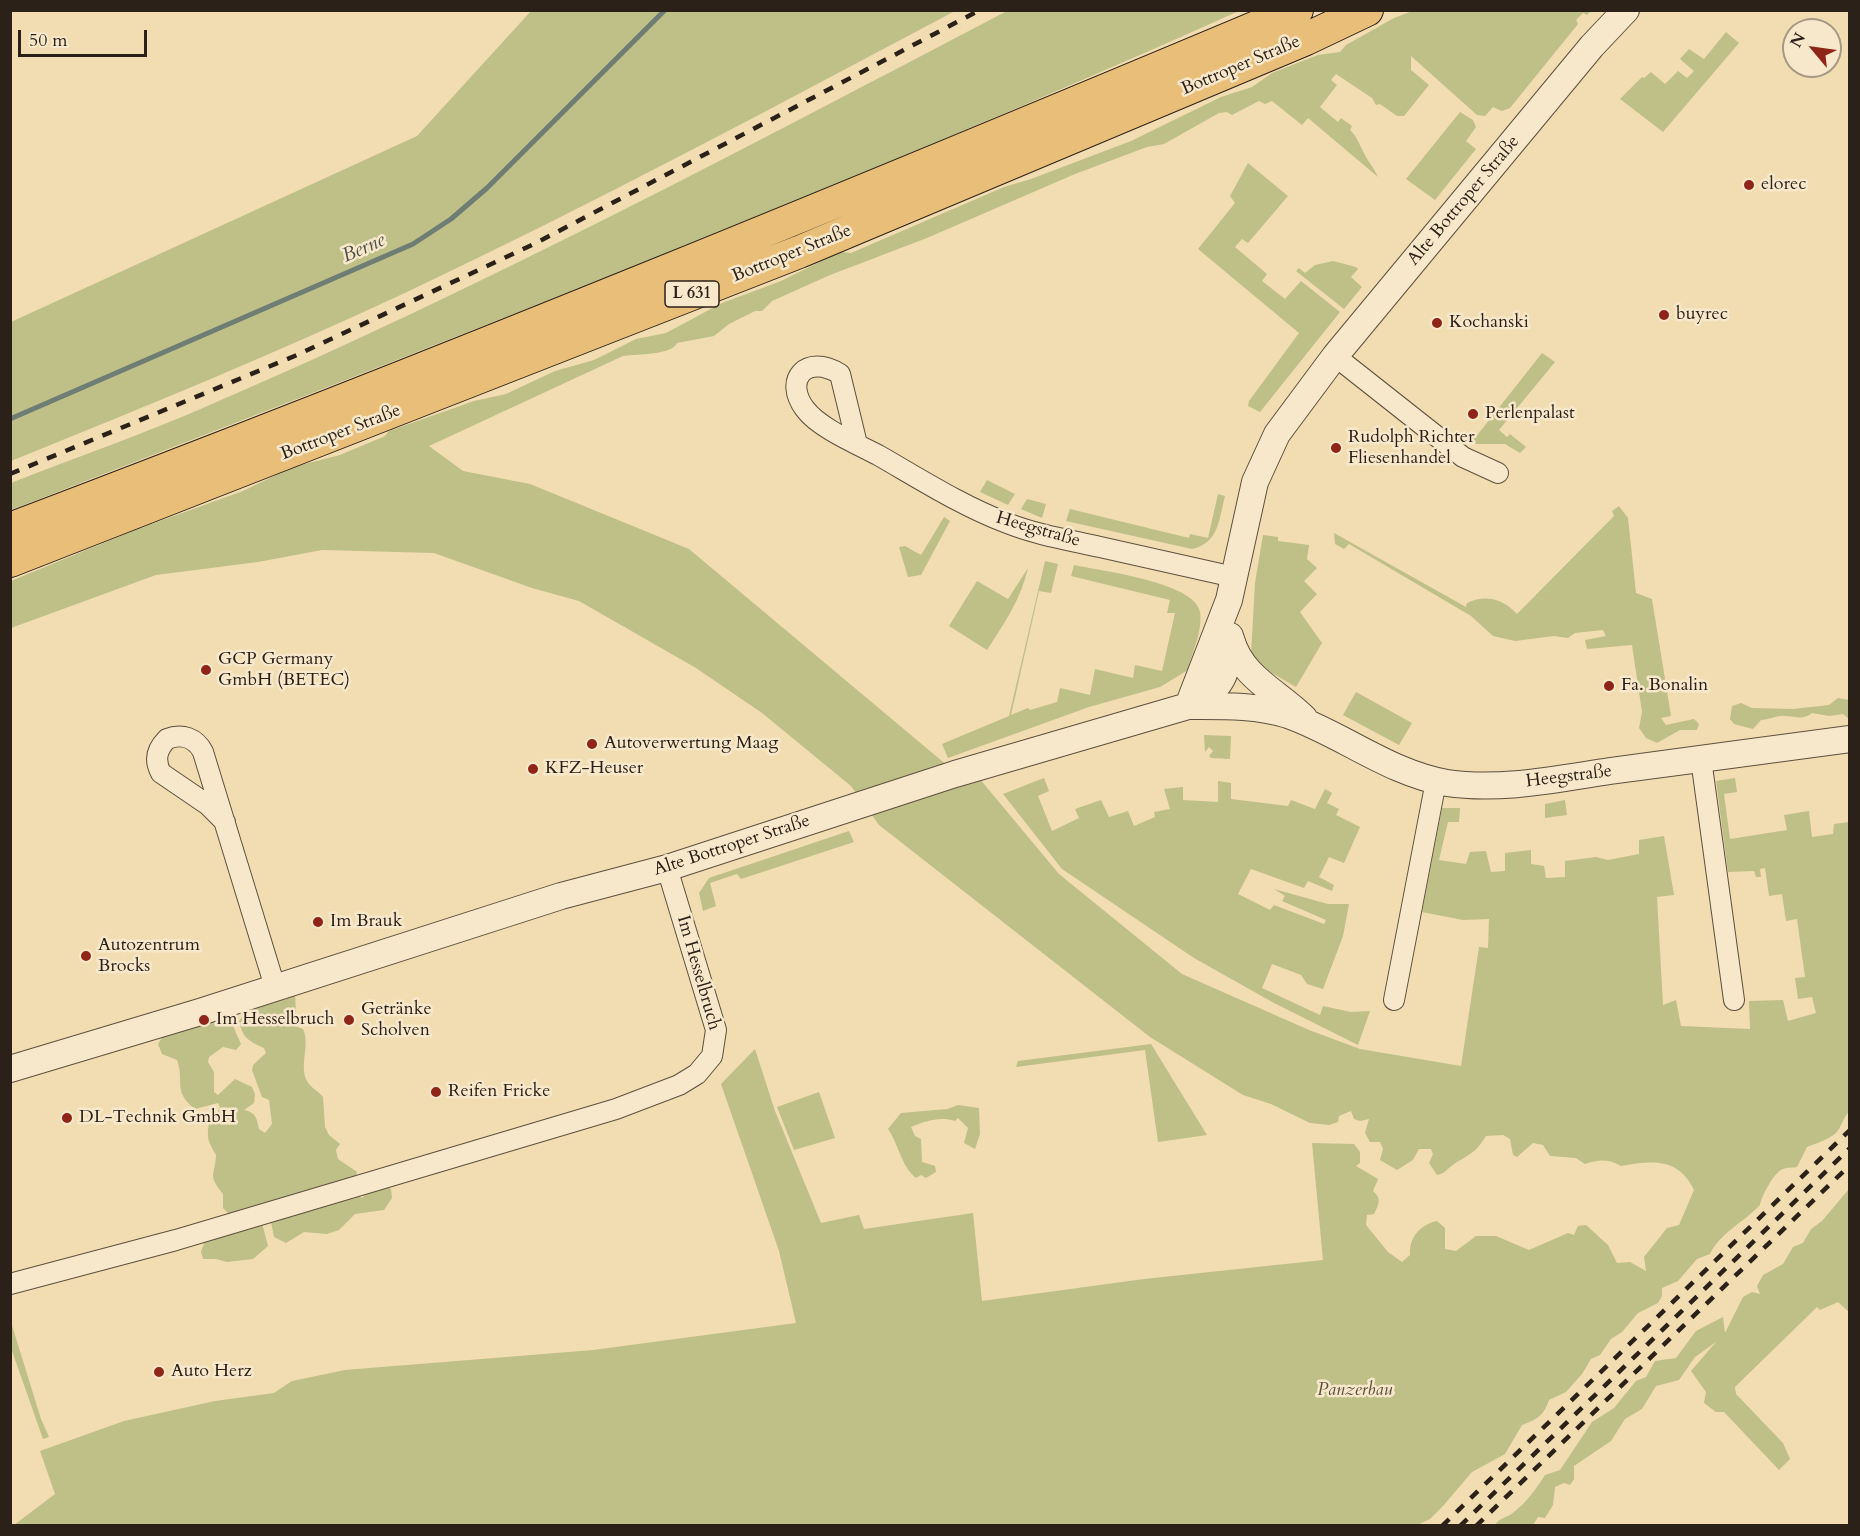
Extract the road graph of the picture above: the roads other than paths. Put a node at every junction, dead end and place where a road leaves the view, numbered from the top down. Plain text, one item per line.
1 (1298, 10) edge
2 (1367, 10) edge
3 (1612, 10) edge
4 (1626, 10) edge
5 (1592, 46) junction
6 (1335, 356) junction
7 (857, 444) dead end
8 (1498, 474) dead end
9 (10, 529) edge
10 (10, 561) edge
11 (1232, 588) junction
12 (1230, 636) junction
13 (1188, 706) junction
14 (1310, 724) junction
15 (1850, 739) edge
16 (1701, 759) junction
17 (1436, 781) junction
18 (225, 822) dead end
19 (667, 868) junction
20 (275, 987) junction
21 (1394, 1000) dead end
22 (1734, 1000) dead end
23 (10, 1070) edge
24 (10, 1284) edge

1 - 9 main road, Bottroper Straße / L 631
2 - 10 main road, Bottroper Straße / L 631
3 - 5 street, Alte Bottroper Straße
4 - 5 street, Alte Bottroper Straße
5 - 6 street, Alte Bottroper Straße
6 - 8 street
6 - 11 street, Alte Bottroper Straße
7 - 11 street, Heegstraße
11 - 12 street, Heegstraße
11 - 13 street, Alte Bottroper Straße
12 - 13 street, Alte Bottroper Straße
12 - 14 street, Heegstraße
13 - 14 street, Heegstraße
13 - 19 street, Alte Bottroper Straße
14 - 17 street, Heegstraße
15 - 16 street, Heegstraße
16 - 17 street, Heegstraße
16 - 22 street
17 - 21 street
18 - 20 street
19 - 20 street, Alte Bottroper Straße
19 - 24 street, Im Hesselbruch
20 - 23 street, Alte Bottroper Straße

